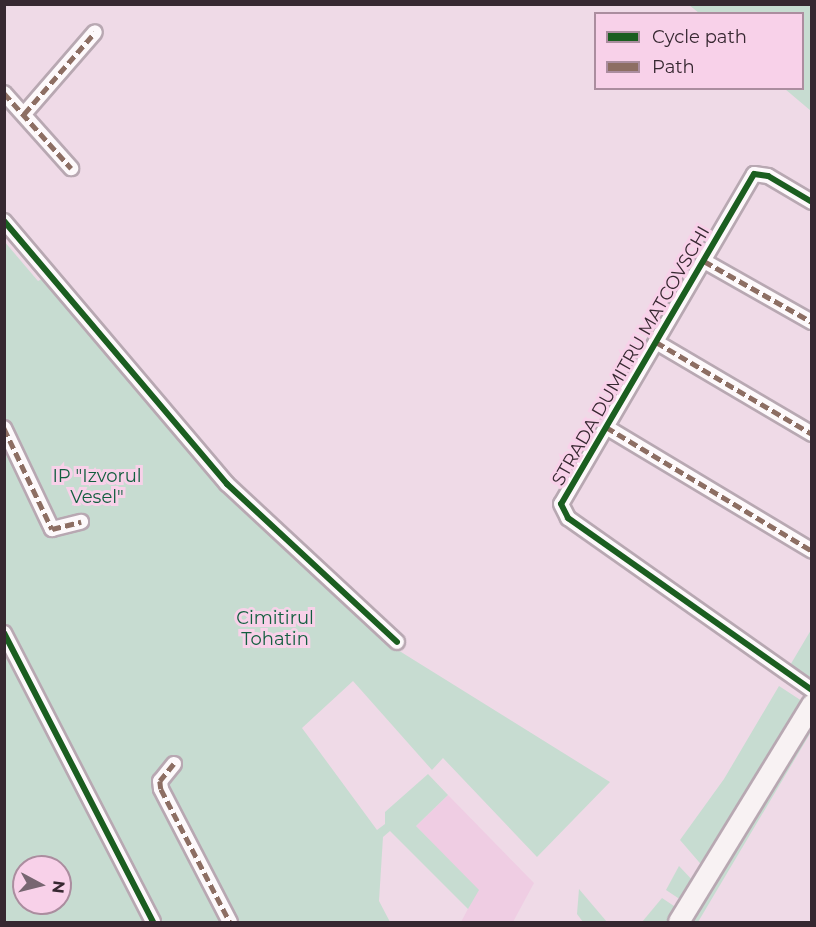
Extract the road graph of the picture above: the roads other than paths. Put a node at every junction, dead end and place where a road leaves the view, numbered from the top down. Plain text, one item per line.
1 (95, 32) dead end
2 (4, 93) edge
3 (24, 114) junction
4 (71, 168) dead end
5 (812, 202) edge
6 (4, 221) edge
7 (704, 261) junction
8 (812, 322) edge
9 (656, 342) junction
10 (606, 427) junction
11 (4, 428) edge
12 (812, 434) edge
13 (81, 522) dead end
14 (812, 551) edge
15 (4, 633) edge
16 (398, 642) dead end
17 (812, 690) edge
18 (812, 705) edge
19 (174, 764) dead end
20 (153, 922) edge
21 (230, 922) edge
22 (679, 922) edge

1 - 3 street
2 - 3 street
3 - 4 street
5 - 7 street, STRADA DUMITRU MATCOVSCHI
6 - 16 street
7 - 8 street
7 - 9 street, STRADA DUMITRU MATCOVSCHI
9 - 10 street, STRADA DUMITRU MATCOVSCHI
9 - 12 street
10 - 14 street
10 - 17 street, STRADA DUMITRU MATCOVSCHI
11 - 13 street
15 - 20 street
18 - 22 street
19 - 21 street

